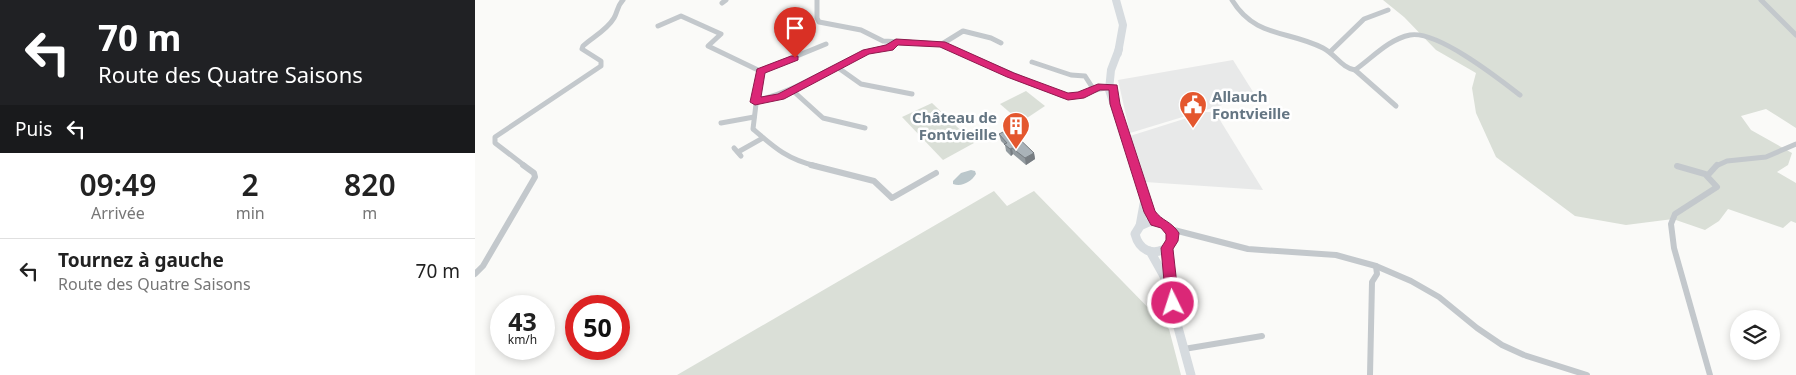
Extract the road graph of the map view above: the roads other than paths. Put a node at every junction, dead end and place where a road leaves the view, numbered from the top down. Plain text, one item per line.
1 (623, 0) edge
2 (817, 0) edge
3 (1116, 0) edge
4 (1232, 0) edge
5 (1761, 0) edge
6 (1388, 10) dead end
7 (659, 26) dead end
8 (1796, 36) edge
9 (896, 42) junction
10 (826, 44) dead end
11 (942, 44) junction
12 (1001, 44) dead end
13 (1330, 52) junction
14 (1032, 62) dead end
15 (837, 67) junction
16 (1355, 70) junction
17 (760, 71) junction
18 (1111, 88) junction
19 (792, 90) junction
20 (1094, 90) junction
21 (912, 94) dead end
22 (1520, 95) dead end
23 (755, 102) junction
24 (1396, 106) dead end
25 (754, 117) junction
26 (721, 123) dead end
27 (865, 128) dead end
28 (763, 138) junction
29 (1796, 144) edge
30 (738, 152) dead end
31 (1677, 166) dead end
32 (936, 173) dead end
33 (1707, 175) junction
34 (1144, 198) junction
35 (1155, 221) junction
36 (1140, 226) junction
37 (1170, 228) junction
38 (1187, 234) junction
39 (1170, 244) junction
40 (1150, 251) junction
41 (1376, 266) junction
42 (475, 274) edge
43 (1173, 303) junction
44 (1262, 336) dead end
45 (1184, 349) junction
46 (1191, 375) edge
47 (1370, 375) edge
48 (1587, 375) edge
49 (1710, 375) edge

1 - 42 street
2 - 9 street
3 - 18 main road
4 - 13 street
5 - 8 street
6 - 13 street
7 - 17 street
9 - 11 street
9 - 15 street
10 - 17 street
11 - 12 street
11 - 20 street
13 - 16 street
14 - 20 street
15 - 19 street
15 - 21 street
16 - 22 street
16 - 24 street
17 - 23 street
18 - 20 street
18 - 34 main road
19 - 23 street
19 - 27 street
23 - 25 street
25 - 26 street
25 - 28 street
28 - 30 street
28 - 32 street
29 - 33 street
31 - 33 street
33 - 49 street
34 - 35 main road
34 - 36 main road
35 - 36 main road
35 - 37 main road
36 - 40 main road
37 - 38 street
37 - 39 main road
38 - 39 street
38 - 41 street
39 - 40 main road
39 - 43 main road
40 - 43 main road
41 - 47 street
41 - 48 street
43 - 45 main road
44 - 45 street
45 - 46 main road

